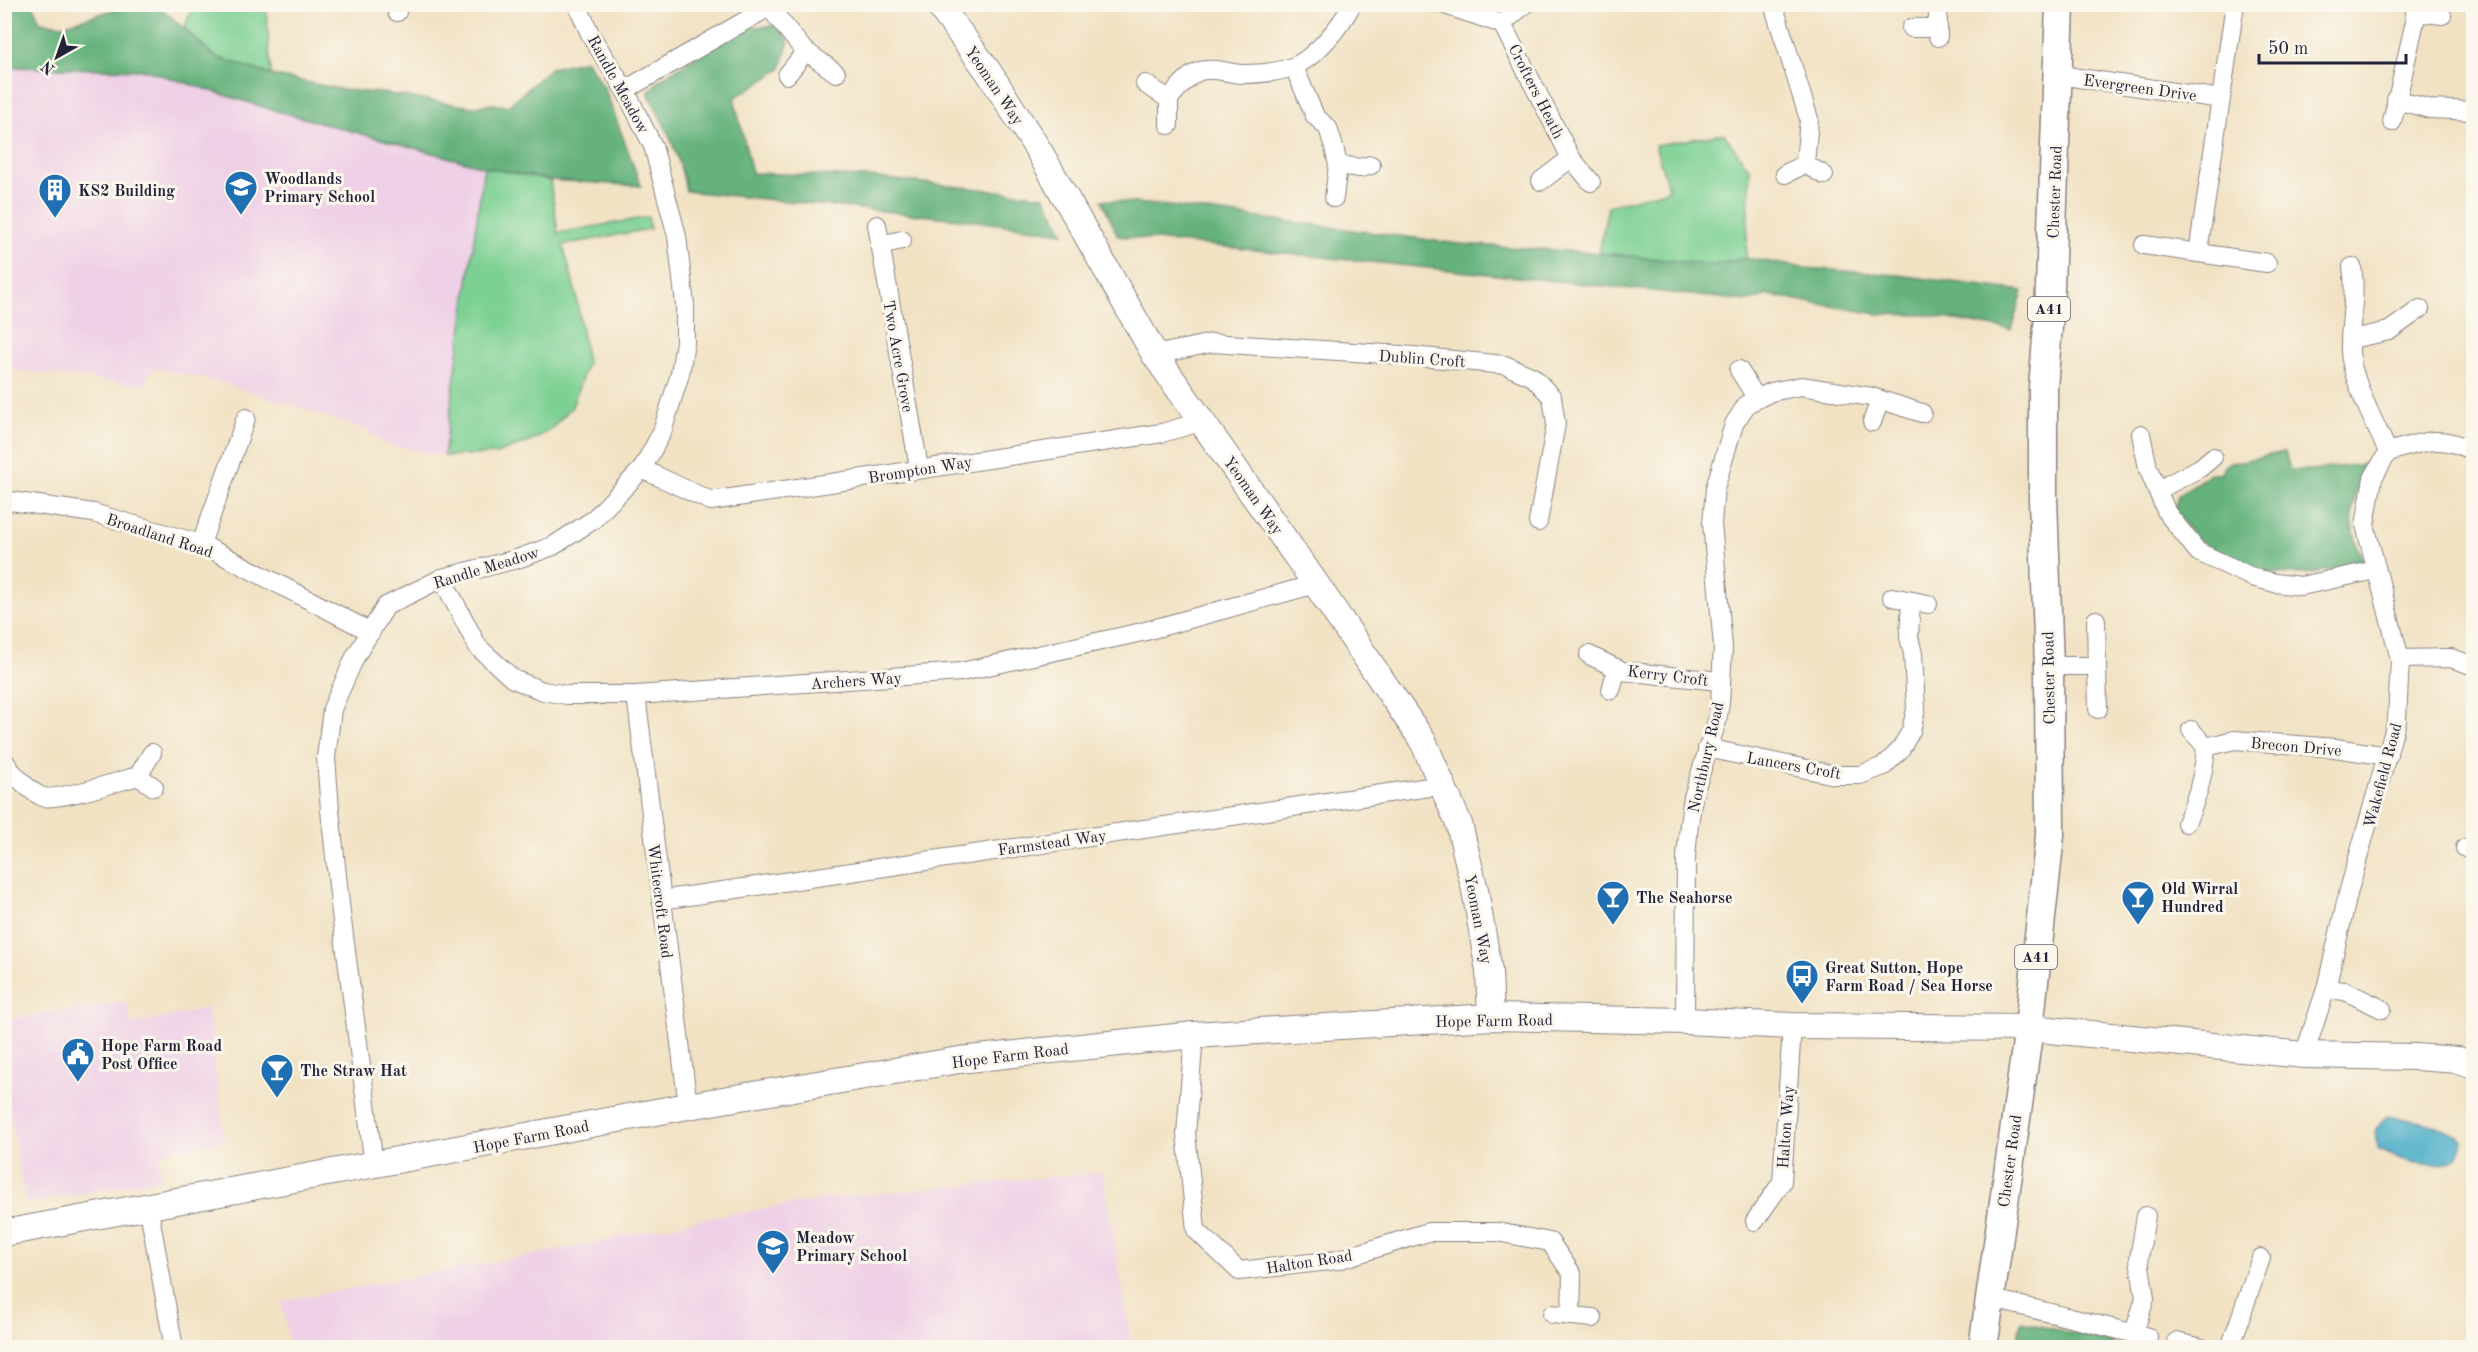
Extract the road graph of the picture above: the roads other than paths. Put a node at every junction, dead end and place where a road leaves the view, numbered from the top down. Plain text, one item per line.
1 (577, 4) edge
2 (938, 4) edge
3 (1352, 4) edge
4 (1442, 4) edge
5 (1525, 4) edge
6 (1773, 4) edge
7 (1938, 4) edge
8 (2060, 4) edge
9 (2235, 4) edge
10 (768, 6) edge
11 (2416, 8) edge
12 (2442, 15) dead end
13 (1502, 24) junction
14 (1911, 28) dead end
15 (806, 51) junction
16 (1294, 67) junction
17 (836, 73) dead end
18 (787, 75) dead end
19 (2059, 75) junction
20 (1144, 84) dead end
21 (625, 90) junction
22 (1170, 99) junction
23 (2221, 99) junction
24 (2396, 100) junction
25 (2474, 111) edge
26 (2392, 122) dead end
27 (1169, 125) dead end
28 (1571, 158) junction
29 (1805, 164) junction
30 (1338, 165) junction
31 (1371, 165) dead end
32 (1785, 174) dead end
33 (1824, 175) dead end
34 (1541, 181) dead end
35 (1591, 182) dead end
36 (1334, 198) dead end
37 (877, 225) dead end
38 (902, 240) dead end
39 (880, 244) junction
40 (2144, 245) dead end
41 (2198, 253) junction
42 (2267, 263) dead end
43 (2352, 267) dead end
44 (2420, 309) dead end
45 (2351, 339) junction
46 (1155, 355) junction
47 (1740, 370) dead end
48 (1757, 399) junction
49 (1880, 400) junction
50 (1922, 413) dead end
51 (246, 418) dead end
52 (1203, 421) junction
53 (1872, 422) dead end
54 (2141, 434) dead end
55 (2388, 452) junction
56 (2474, 452) edge
57 (2213, 458) dead end
58 (919, 468) junction
59 (642, 469) junction
60 (2158, 490) junction
61 (4, 500) edge
62 (1538, 522) dead end
63 (201, 544) junction
64 (2376, 570) junction
65 (442, 578) junction
66 (1316, 584) junction
67 (1892, 597) dead end
68 (2096, 620) dead end
69 (370, 632) junction
70 (1589, 655) dead end
71 (2400, 659) junction
72 (2049, 666) junction
73 (2097, 666) junction
74 (2474, 666) edge
75 (1617, 668) junction
76 (1719, 681) junction
77 (1611, 690) dead end
78 (636, 695) junction
79 (2098, 709) dead end
80 (2191, 730) dead end
81 (2206, 747) junction
82 (1707, 748) junction
83 (152, 753) dead end
84 (2388, 756) junction
85 (4, 759) edge
86 (138, 776) junction
87 (1443, 785) junction
88 (154, 787) dead end
89 (2186, 823) dead end
90 (661, 900) junction
91 (2326, 989) junction
92 (2382, 1009) dead end
93 (1491, 1017) junction
94 (1685, 1020) junction
95 (1792, 1026) junction
96 (2029, 1029) junction
97 (1194, 1035) junction
98 (2304, 1055) junction
99 (2474, 1065) edge
100 (688, 1106) junction
101 (374, 1165) junction
102 (148, 1205) junction
103 (2146, 1216) dead end
104 (1755, 1221) dead end
105 (4, 1233) edge
106 (2261, 1258) dead end
107 (1989, 1298) junction
108 (1552, 1314) dead end
109 (1571, 1316) junction
110 (1593, 1318) dead end
111 (2176, 1342) dead end
112 (174, 1347) edge
113 (1983, 1347) edge
114 (2202, 1347) edge
115 (2230, 1347) edge

1 - 21 street, Randle Meadow
2 - 46 street, Yeoman Way
3 - 16 street
4 - 13 street, Crofters Heath
5 - 13 street, Crofters Heath
6 - 29 street
7 - 14 street
8 - 19 main road, Chester Road / A41
9 - 23 street
10 - 15 street
10 - 21 street
11 - 12 street
11 - 24 street
13 - 28 street, Crofters Heath
15 - 17 street
15 - 18 street
16 - 22 street
16 - 30 street
19 - 23 street, Evergreen Drive
19 - 72 main road, Chester Road / A41
20 - 22 street
21 - 59 street, Randle Meadow
22 - 27 street
23 - 41 street
24 - 25 street
24 - 26 street
28 - 34 street, Crofters Heath
28 - 35 street, Crofters Heath
29 - 32 street
29 - 33 street
30 - 31 street
30 - 36 street
37 - 39 street, Two Acre Grove
38 - 39 street
39 - 58 street, Two Acre Grove
40 - 41 street
41 - 42 street
43 - 45 street
44 - 45 street
45 - 55 street
46 - 52 street, Yeoman Way
46 - 62 street, Dublin Croft
47 - 48 street
48 - 49 street, Northbury Road
48 - 76 street, Northbury Road
49 - 50 street, Northbury Road
49 - 53 street
51 - 63 street
52 - 58 street, Brompton Way
52 - 66 street, Yeoman Way
54 - 60 street
55 - 56 street
55 - 64 street, Wakefield Road
57 - 60 street
58 - 59 street, Brompton Way
59 - 65 street, Randle Meadow
60 - 64 street
61 - 63 street, Broadland Road
63 - 69 street, Broadland Road
64 - 71 street, Wakefield Road
65 - 69 street, Randle Meadow
65 - 78 street, Archers Way
66 - 78 street, Archers Way
66 - 87 street, Yeoman Way
67 - 82 street, Lancers Croft
68 - 73 street
69 - 101 street, Randle Meadow
70 - 75 street, Kerry Croft
71 - 74 street
71 - 84 street, Wakefield Road
72 - 73 street
72 - 96 main road, Chester Road / A41
73 - 79 street
75 - 76 street, Kerry Croft
75 - 77 street, Kerry Croft
76 - 82 street, Northbury Road
78 - 90 street, Whitecroft Road
80 - 81 street
81 - 84 street, Brecon Drive
81 - 89 street
82 - 94 street, Northbury Road
83 - 86 street
84 - 91 street, Wakefield Road
85 - 86 street
86 - 88 street
87 - 90 street, Farmstead Way
87 - 93 street, Yeoman Way
90 - 100 street, Whitecroft Road
91 - 92 street
91 - 98 street, Wakefield Road
93 - 94 street, Hope Farm Road
93 - 97 street, Hope Farm Road
94 - 95 street, Hope Farm Road
95 - 96 street, Hope Farm Road
95 - 104 street, Halton Way
96 - 98 street, Hope Farm Road
96 - 107 main road, Chester Road / A41
97 - 100 street, Hope Farm Road
97 - 109 street, Halton Road
98 - 99 street, Hope Farm Road
100 - 101 street, Hope Farm Road
101 - 102 street, Hope Farm Road
102 - 105 street, Hope Farm Road
102 - 112 street
103 - 107 street
106 - 115 street
107 - 113 main road, Chester Road / A41
108 - 109 street
109 - 110 street
111 - 114 street

